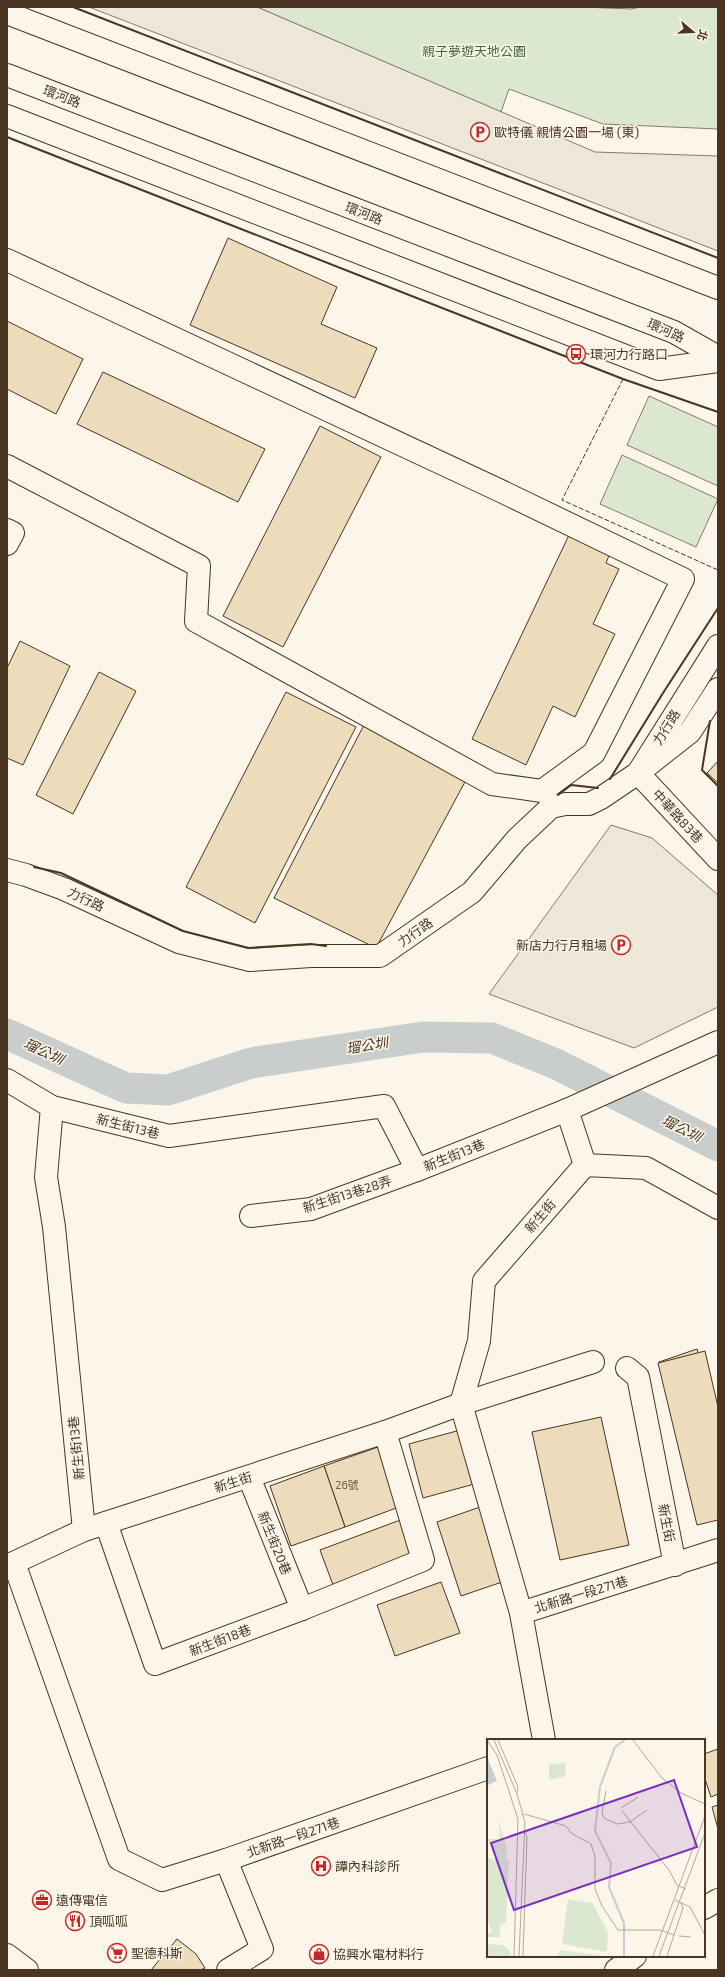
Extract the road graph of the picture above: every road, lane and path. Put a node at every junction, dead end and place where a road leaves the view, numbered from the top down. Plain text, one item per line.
1 (7, 13) edge
2 (7, 75) edge
3 (7, 116) edge
4 (7, 260) edge
5 (718, 288) edge
6 (718, 357) edge
7 (718, 361) edge
8 (7, 466) edge
9 (7, 530) edge
10 (7, 544) edge
11 (718, 646) edge
12 (718, 689) edge
13 (638, 772) junction
14 (718, 859) edge
15 (7, 870) edge
16 (718, 1042) edge
17 (7, 1080) edge
18 (52, 1107) junction
19 (571, 1108) junction
20 (586, 1165) junction
21 (417, 1170) junction
22 (718, 1208) edge
23 (251, 1216) dead end
24 (593, 1362) dead end
25 (627, 1368) dead end
26 (461, 1404) junction
27 (386, 1432) junction
28 (249, 1477) junction
29 (106, 1523) junction
30 (84, 1530) junction
31 (718, 1550) edge
32 (10, 1564) edge
33 (675, 1565) junction
34 (302, 1609) junction
35 (521, 1613) junction
36 (544, 1739) edge
37 (487, 1768) edge
38 (226, 1860) junction
39 (718, 1900) edge
40 (705, 1907) edge
41 (7, 1955) edge
42 (634, 1957) edge
43 (27, 1970) edge
44 (228, 1970) edge
45 (616, 1970) edge

1 - 5 main road
2 - 6 main road, 環河路
3 - 7 main road
4 - 8 main road
9 - 10 main road
11 - 13 main road, 力行路
12 - 13 main road
13 - 14 main road, 中華路83巷
13 - 15 main road, 力行路
16 - 19 main road, 新生街13巷
17 - 18 main road
18 - 21 main road, 新生街13巷
18 - 30 main road, 新生街13巷
19 - 20 main road
19 - 21 main road, 新生街13巷
20 - 22 main road
20 - 26 main road, 新生街
21 - 23 main road, 新生街13巷28弄
24 - 26 main road, 新生街
25 - 33 main road, 新生街
26 - 27 main road, 新生街
26 - 35 main road
27 - 28 main road, 新生街
27 - 34 main road, 新生街18巷
28 - 29 main road, 新生街
28 - 34 main road, 新生街20巷
29 - 30 main road, 新生街
29 - 34 main road, 新生街18巷
30 - 32 main road, 新生街
31 - 33 main road, 北新路一段271巷
32 - 38 main road, 北新路一段271巷
33 - 35 main road, 北新路一段271巷
35 - 36 main road, 北新路一段271巷
37 - 38 main road, 北新路一段271巷
38 - 44 main road
39 - 40 main road
41 - 43 main road
42 - 45 main road

